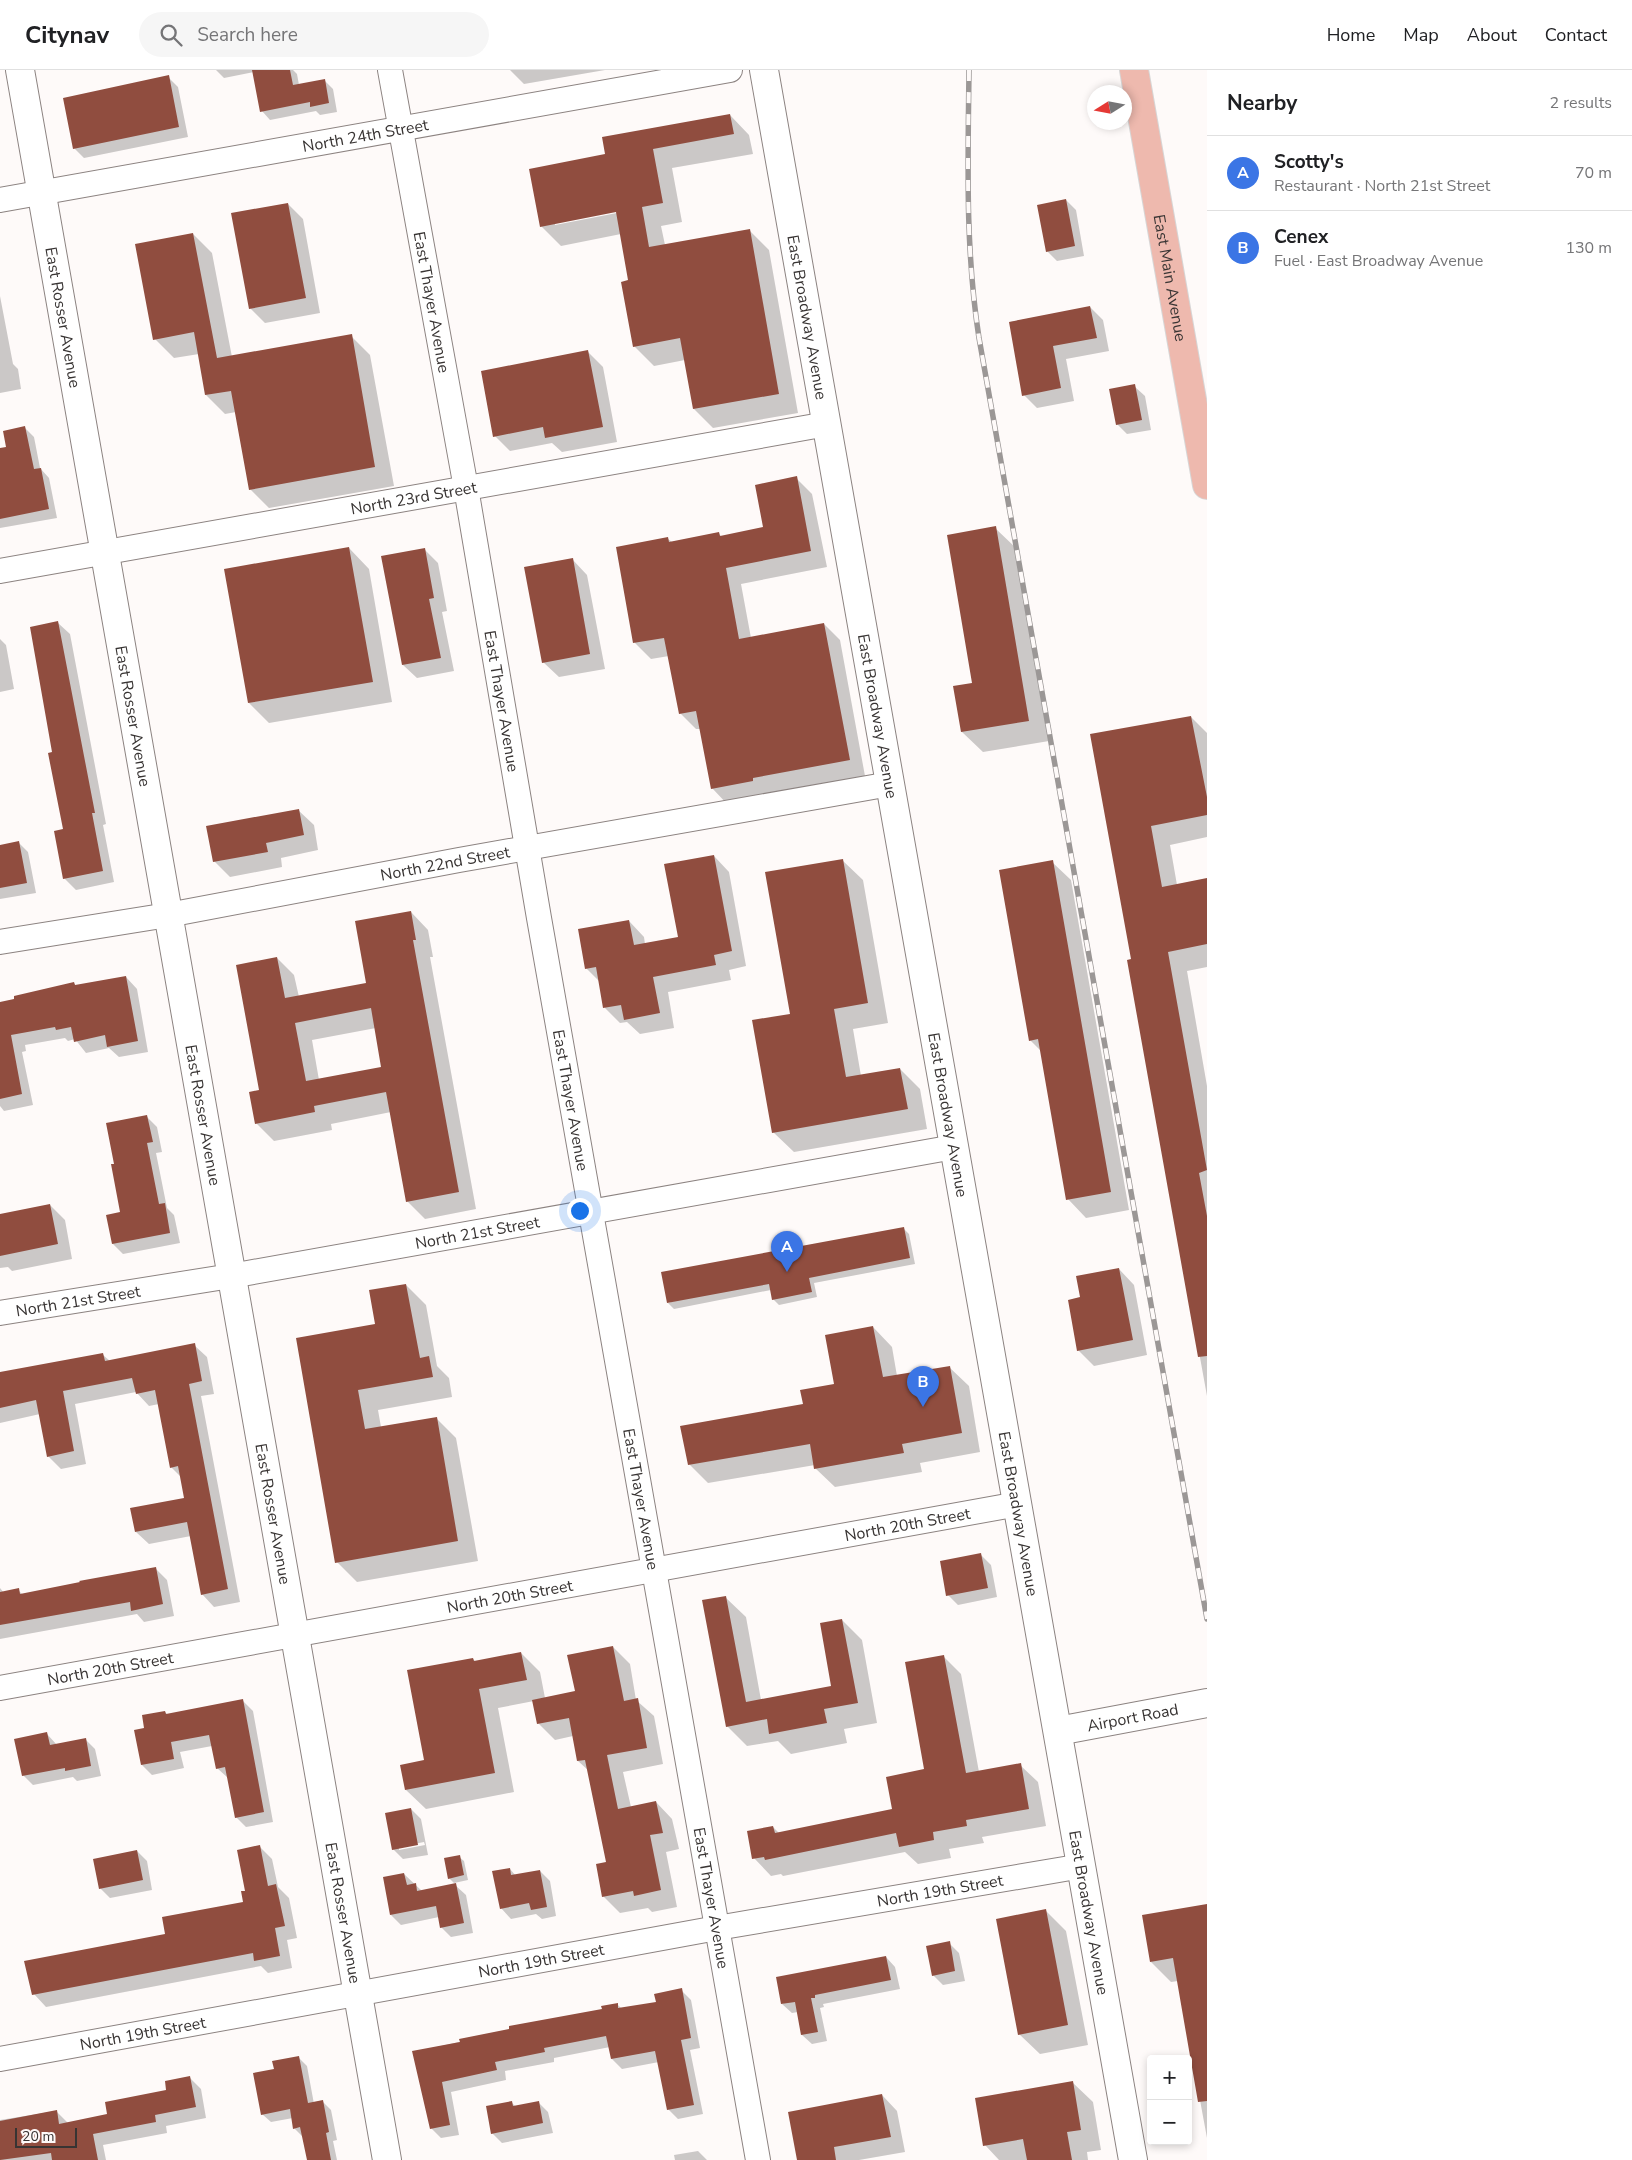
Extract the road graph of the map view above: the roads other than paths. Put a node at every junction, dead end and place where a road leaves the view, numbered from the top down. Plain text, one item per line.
1 (20, 70) edge
2 (390, 70) edge
3 (730, 70) edge
4 (764, 70) edge
5 (1134, 70) edge
6 (401, 128) junction
7 (41, 192) junction
8 (0, 200) edge
9 (827, 424) junction
10 (1207, 485) edge
11 (466, 488) junction
12 (105, 553) junction
13 (0, 571) edge
14 (890, 784) junction
15 (527, 849) junction
16 (168, 915) junction
17 (0, 942) edge
18 (954, 1146) junction
19 (590, 1210) junction
20 (231, 1276) junction
21 (0, 1313) edge
22 (1018, 1504) junction
23 (654, 1570) junction
24 (294, 1634) junction
25 (0, 1688) edge
26 (1207, 1703) edge
27 (1058, 1731) junction
28 (1082, 1866) junction
29 (717, 1928) junction
30 (357, 1994) junction
31 (0, 2059) edge
32 (387, 2160) edge
33 (758, 2160) edge
34 (1133, 2160) edge

1 - 7 street, East Rosser Avenue
2 - 6 street, East Thayer Avenue
3 - 6 street, North 24th Street
4 - 9 street, East Broadway Avenue
5 - 10 main road, East Main Avenue
6 - 7 street, North 24th Street
6 - 11 street, East Thayer Avenue
7 - 8 street, North 24th Street
7 - 12 street, East Rosser Avenue
9 - 11 street, North 23rd Street
9 - 14 street, East Broadway Avenue
11 - 12 street, North 23rd Street
11 - 15 street, East Thayer Avenue
12 - 13 street, North 23rd Street
12 - 16 street, East Rosser Avenue
14 - 15 street, North 22nd Street
14 - 18 street, East Broadway Avenue
15 - 16 street, North 22nd Street
15 - 19 street, East Thayer Avenue
16 - 17 street, North 22nd Street
16 - 20 street, East Rosser Avenue
18 - 19 street, North 21st Street
18 - 22 street, East Broadway Avenue
19 - 20 street, North 21st Street
19 - 23 street, East Thayer Avenue
20 - 21 street, North 21st Street
20 - 24 street, East Rosser Avenue
22 - 23 street, North 20th Street
22 - 27 street, East Broadway Avenue
23 - 24 street, North 20th Street
23 - 29 street, East Thayer Avenue
24 - 25 street, North 20th Street
24 - 30 street, East Rosser Avenue
26 - 27 street, Airport Road
27 - 28 street, East Broadway Avenue
28 - 29 street, North 19th Street
28 - 34 street, East Broadway Avenue
29 - 30 street, North 19th Street
29 - 33 street, East Thayer Avenue
30 - 31 street, North 19th Street
30 - 32 street, East Rosser Avenue

